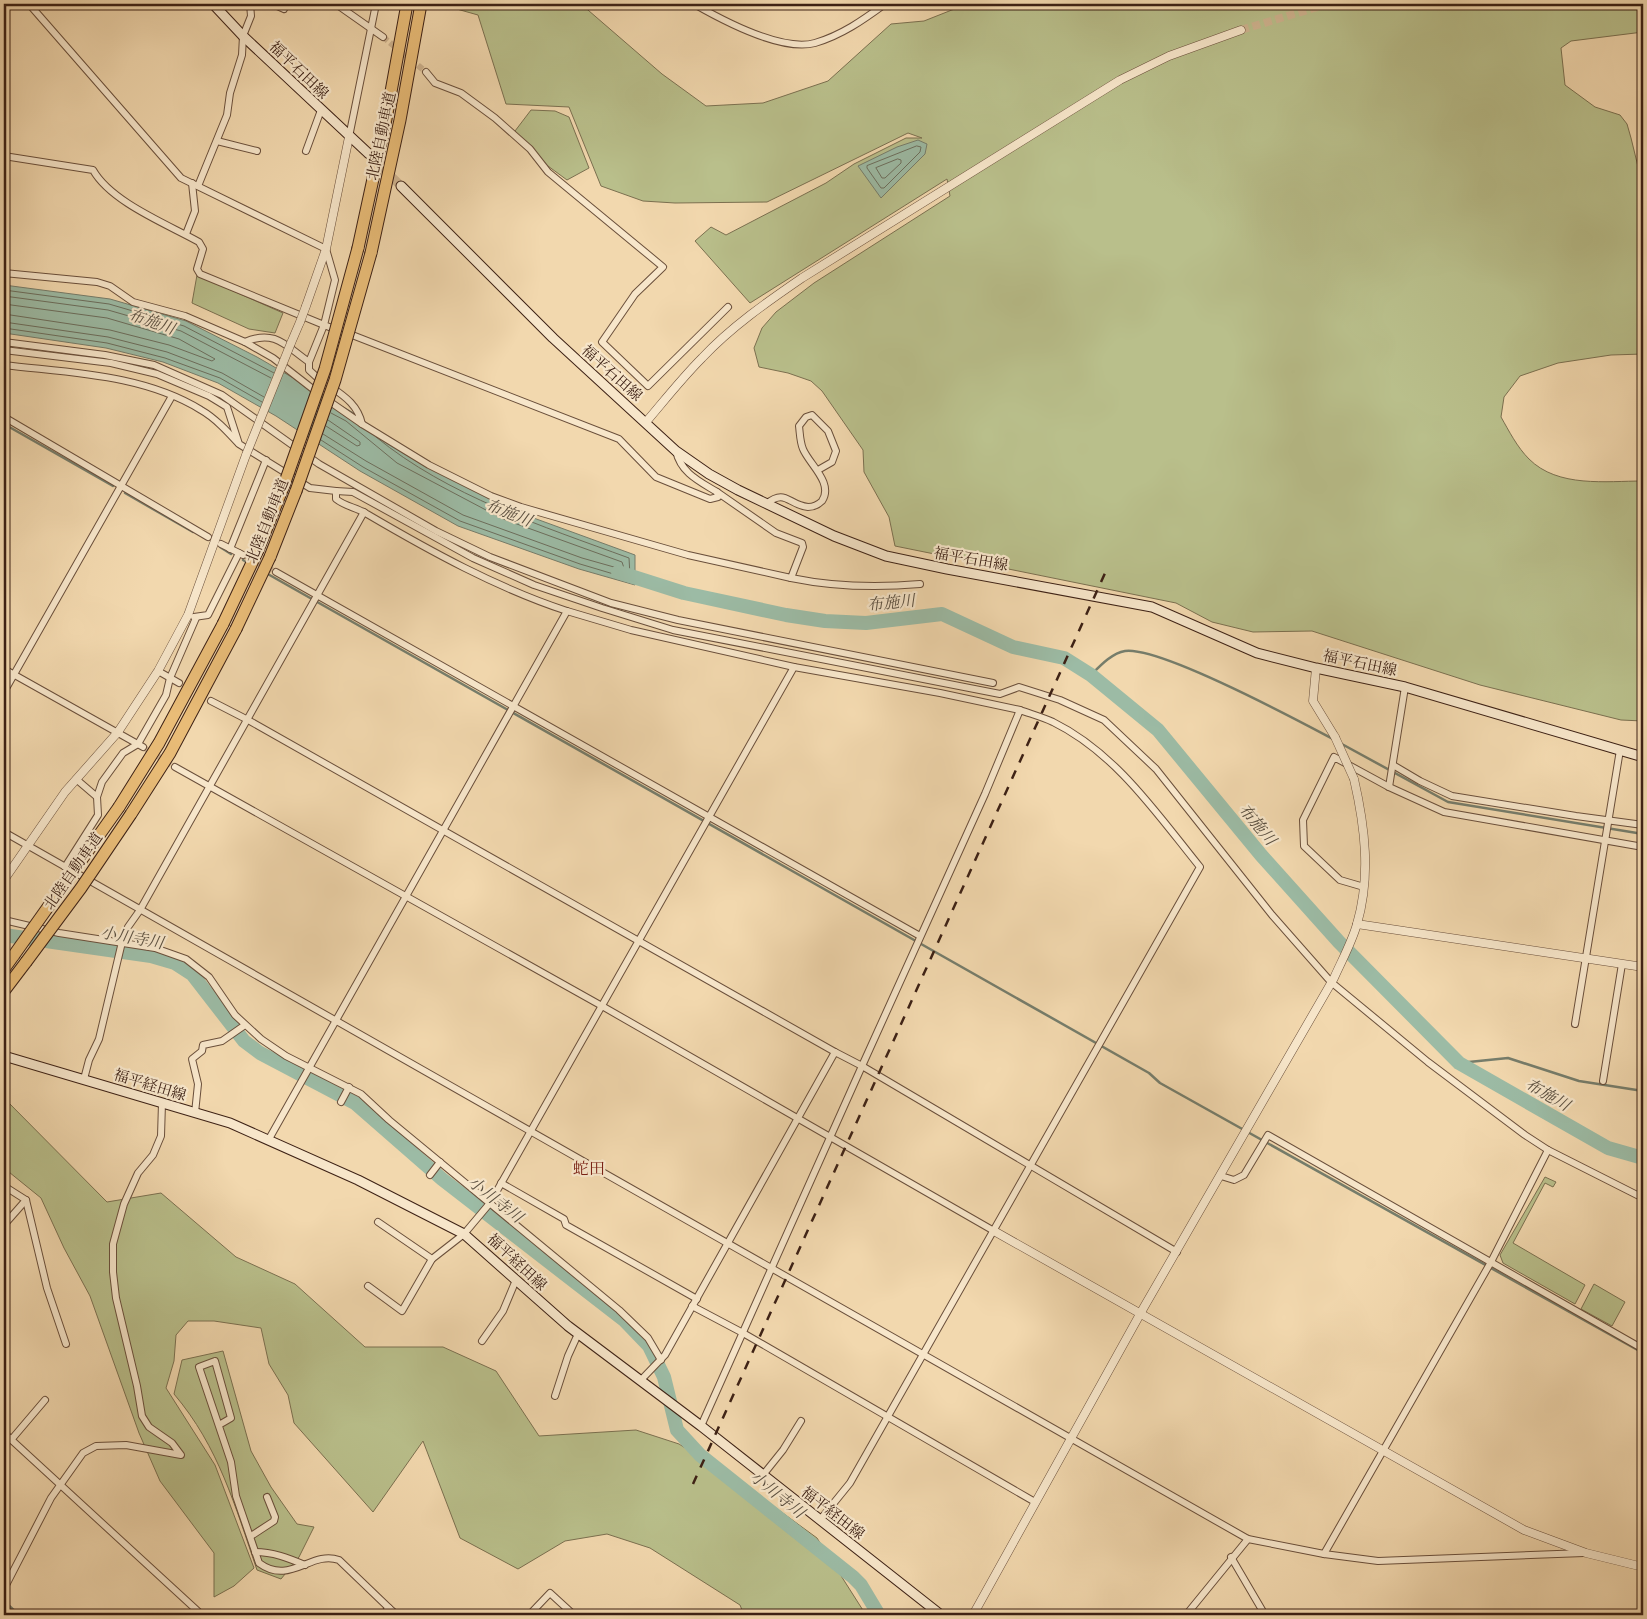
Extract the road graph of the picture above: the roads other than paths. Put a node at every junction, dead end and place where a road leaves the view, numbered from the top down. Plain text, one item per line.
1 (11, 4) edge
2 (29, 4) edge
3 (213, 4) edge
4 (250, 4) edge
5 (273, 4) edge
6 (336, 4) edge
7 (376, 4) edge
8 (407, 4) edge
9 (421, 4) edge
10 (694, 4) edge
11 (885, 4) edge
12 (284, 9) dead end
13 (4, 10) edge
14 (370, 28) junction
15 (1241, 30) tunnel mouth
16 (243, 36) junction
17 (383, 37) tunnel mouth
18 (426, 72) tunnel mouth
19 (321, 110) junction
20 (348, 137) junction
21 (216, 141) junction
22 (257, 151) dead end
23 (306, 151) dead end
24 (369, 154) tunnel mouth
25 (4, 156) edge
26 (195, 185) junction
27 (401, 186) tunnel mouth
28 (186, 234) junction
29 (326, 249) junction
30 (4, 272) edge
31 (728, 307) dead end
32 (324, 325) junction
33 (4, 342) edge
34 (245, 342) junction
35 (4, 350) edge
36 (309, 362) junction
37 (4, 365) edge
38 (172, 396) junction
39 (4, 418) edge
40 (646, 422) junction
41 (362, 424) junction
42 (239, 444) junction
43 (676, 451) junction
44 (266, 460) junction
45 (818, 470) junction
46 (122, 485) junction
47 (336, 491) junction
48 (717, 492) junction
49 (766, 504) junction
50 (364, 512) junction
51 (208, 537) dead end
52 (221, 544) dead end
53 (230, 549) junction
54 (276, 572) tunnel mouth
55 (791, 578) junction
56 (920, 584) dead end
57 (318, 594) junction
58 (567, 611) junction
59 (188, 615) junction
60 (196, 618) junction
61 (794, 667) junction
62 (1316, 668) junction
63 (4, 669) edge
64 (158, 671) junction
65 (14, 674) junction
66 (170, 678) junction
67 (179, 683) dead end
68 (993, 683) dead end
69 (1405, 686) junction
70 (4, 692) edge
71 (211, 701) dead end
72 (514, 707) junction
73 (1020, 710) junction
74 (248, 720) junction
75 (118, 732) junction
76 (141, 746) junction
77 (1620, 750) junction
78 (1643, 757) edge
79 (1393, 766) junction
80 (175, 767) tunnel mouth
81 (76, 779) junction
82 (210, 785) junction
83 (1389, 787) junction
84 (98, 797) junction
85 (709, 816) junction
86 (1609, 820) junction
87 (1643, 825) edge
88 (444, 830) junction
89 (4, 832) edge
90 (1605, 841) junction
91 (26, 845) junction
92 (1643, 847) edge
93 (65, 867) junction
94 (4, 880) edge
95 (1364, 887) junction
96 (406, 897) junction
97 (140, 910) junction
98 (4, 920) edge
99 (1357, 924) junction
100 (920, 936) junction
101 (639, 941) junction
102 (122, 942) junction
103 (1586, 958) junction
104 (1622, 964) junction
105 (1643, 967) edge
106 (4, 969) edge
107 (1333, 980) junction
108 (4, 991) edge
109 (602, 1006) junction
110 (335, 1022) junction
111 (1575, 1024) dead end
112 (245, 1025) junction
113 (835, 1052) junction
114 (4, 1056) edge
115 (862, 1066) junction
116 (309, 1069) junction
117 (84, 1079) junction
118 (1603, 1081) dead end
119 (349, 1086) junction
120 (341, 1102) dead end
121 (162, 1103) junction
122 (195, 1113) junction
123 (799, 1120) junction
124 (529, 1132) junction
125 (831, 1138) junction
126 (269, 1139) junction
127 (1548, 1150) junction
128 (440, 1162) junction
129 (1031, 1164) junction
130 (430, 1175) dead end
131 (1221, 1176) junction
132 (501, 1183) junction
133 (4, 1186) edge
134 (1643, 1198) edge
135 (26, 1200) junction
136 (490, 1203) junction
137 (378, 1222) dead end
138 (4, 1225) edge
139 (994, 1231) junction
140 (464, 1234) junction
141 (727, 1244) junction
142 (1176, 1252) junction
143 (432, 1259) junction
144 (1491, 1262) junction
145 (771, 1268) junction
146 (516, 1280) junction
147 (368, 1286) dead end
148 (696, 1299) junction
149 (692, 1306) junction
150 (1140, 1314) junction
151 (743, 1333) junction
152 (578, 1334) junction
153 (482, 1341) dead end
154 (66, 1344) dead end
155 (1643, 1349) edge
156 (923, 1354) junction
157 (661, 1360) junction
158 (644, 1384) junction
159 (555, 1396) dead end
160 (45, 1400) dead end
161 (888, 1417) junction
162 (801, 1421) dead end
163 (219, 1425) junction
164 (700, 1426) junction
165 (4, 1433) edge
166 (1071, 1439) junction
167 (11, 1440) junction
168 (1383, 1452) junction
169 (763, 1475) junction
170 (60, 1485) junction
171 (267, 1497) dead end
172 (1035, 1502) junction
173 (820, 1520) junction
174 (251, 1536) junction
175 (1248, 1539) junction
176 (255, 1552) junction
177 (1586, 1553) junction
178 (1324, 1554) junction
179 (1231, 1558) junction
180 (305, 1565) junction
181 (1643, 1567) edge
182 (4, 1589) edge
183 (389, 1608) junction
184 (202, 1615) edge
185 (382, 1615) edge
186 (397, 1615) edge
187 (529, 1615) edge
188 (574, 1615) edge
189 (941, 1615) edge
190 (972, 1615) edge
191 (1186, 1615) edge
192 (1265, 1615) edge

1 - 13 street
2 - 26 street
3 - 16 main road, 福平石田線
4 - 16 street
5 - 12 street
6 - 14 street
7 - 14 street
8 - 106 highway, 北陸自動車道, bridge
9 - 108 highway, 北陸自動車道, bridge
10 - 11 street
14 - 17 street
14 - 20 street
15 - 40 street
16 - 19 main road, 福平石田線
16 - 21 street
18 - 31 street
19 - 20 main road, 福平石田線
19 - 23 street
20 - 24 main road, 福平石田線
20 - 29 street
21 - 22 street
21 - 26 street
25 - 28 street
26 - 28 street
26 - 29 street
27 - 40 main road, 福平石田線
28 - 32 street
29 - 32 street
29 - 59 street, bridge
30 - 34 street
32 - 36 street
32 - 48 street
33 - 68 street
34 - 36 street
34 - 41 street
35 - 42 street
36 - 41 street
37 - 38 street
38 - 42 street
38 - 46 street
39 - 46 street
40 - 43 main road, 福平石田線
41 - 55 street
42 - 44 street
43 - 48 street
43 - 49 main road, 福平石田線
44 - 47 street
44 - 53 street
45 - 45 street
45 - 49 street
46 - 51 street
46 - 65 street
47 - 50 street
47 - 107 street
48 - 55 street
49 - 62 main road, 福平石田線
50 - 57 street
50 - 58 street
52 - 53 street
53 - 60 street
54 - 57 street
55 - 56 street
57 - 72 street
57 - 74 street
58 - 61 street
58 - 72 street
59 - 60 street
59 - 64 street
60 - 66 street
61 - 73 street
61 - 85 street
62 - 69 main road, 福平石田線
62 - 95 street, bridge
63 - 65 street
64 - 66 street
64 - 75 street
65 - 70 street
65 - 75 street
66 - 67 street
66 - 76 street
69 - 77 main road, 福平石田線
69 - 79 street
71 - 74 street
72 - 85 street
72 - 88 street
73 - 100 street
73 - 129 street
74 - 82 street
74 - 88 street
75 - 76 street
75 - 81 street
76 - 84 street
77 - 78 main road, 福平石田線
77 - 86 street
79 - 83 street
79 - 86 street
80 - 82 street
81 - 84 street
81 - 91 street
82 - 96 street
82 - 97 street
83 - 90 street
83 - 95 street
84 - 93 street
85 - 100 street
85 - 101 street
86 - 87 street
86 - 90 street
88 - 96 street
88 - 101 street
89 - 91 street
90 - 92 street
90 - 103 street
91 - 93 street
91 - 94 street
93 - 97 street
95 - 99 street
96 - 109 street
96 - 110 street
97 - 102 street
97 - 110 street
98 - 102 street
99 - 103 street
99 - 107 street
100 - 115 street
101 - 109 street
101 - 113 street
102 - 112 street
102 - 117 street
103 - 104 street
103 - 111 street
104 - 105 street
104 - 118 street
107 - 127 street
107 - 131 street
109 - 123 street
109 - 124 street
110 - 116 street
110 - 124 street
112 - 116 street
112 - 122 street
113 - 115 street
113 - 123 street
114 - 117 main road, 福平経田線
115 - 125 street
115 - 129 street
116 - 119 street
116 - 126 street
117 - 121 main road, 福平経田線
119 - 120 street
119 - 128 street
121 - 122 main road, 福平経田線
121 - 170 street
122 - 126 main road, 福平経田線
123 - 125 street
123 - 141 street
124 - 132 street
124 - 141 street
125 - 139 street
125 - 145 street
126 - 140 main road, 福平経田線
127 - 134 street
127 - 144 street
128 - 130 street
128 - 136 street
129 - 139 street
129 - 142 street
131 - 142 street
131 - 144 street
132 - 136 street
132 - 148 street
133 - 135 street
135 - 138 street
135 - 154 street
136 - 140 street
136 - 157 street
137 - 143 street
139 - 150 street
139 - 156 street
140 - 143 street
140 - 146 main road, 福平経田線
141 - 145 street
141 - 148 street
142 - 150 street
143 - 147 street
144 - 155 street
144 - 168 street
145 - 151 street
145 - 156 street
146 - 152 main road, 福平経田線
146 - 153 street
148 - 149 street
149 - 151 street
149 - 157 street
150 - 166 street
150 - 168 street
151 - 161 street
151 - 164 street
152 - 158 main road, 福平経田線
152 - 159 street
156 - 161 street
156 - 166 street
157 - 158 street
158 - 164 main road, 福平経田線
160 - 167 street
161 - 172 street
161 - 173 street
162 - 169 street
163 - 163 street
163 - 174 street
164 - 169 main road, 福平経田線
165 - 167 street
166 - 172 street
166 - 175 street
167 - 170 street
168 - 177 street
168 - 178 street
169 - 173 main road, 福平経田線
170 - 182 street
170 - 184 street
171 - 174 street
172 - 190 street
173 - 189 main road, 福平経田線
174 - 176 street
175 - 178 street
175 - 179 street
176 - 180 street
176 - 180 street
177 - 178 street
177 - 181 street
179 - 191 street
179 - 192 street
180 - 183 street
183 - 185 street
183 - 186 street
187 - 188 street

